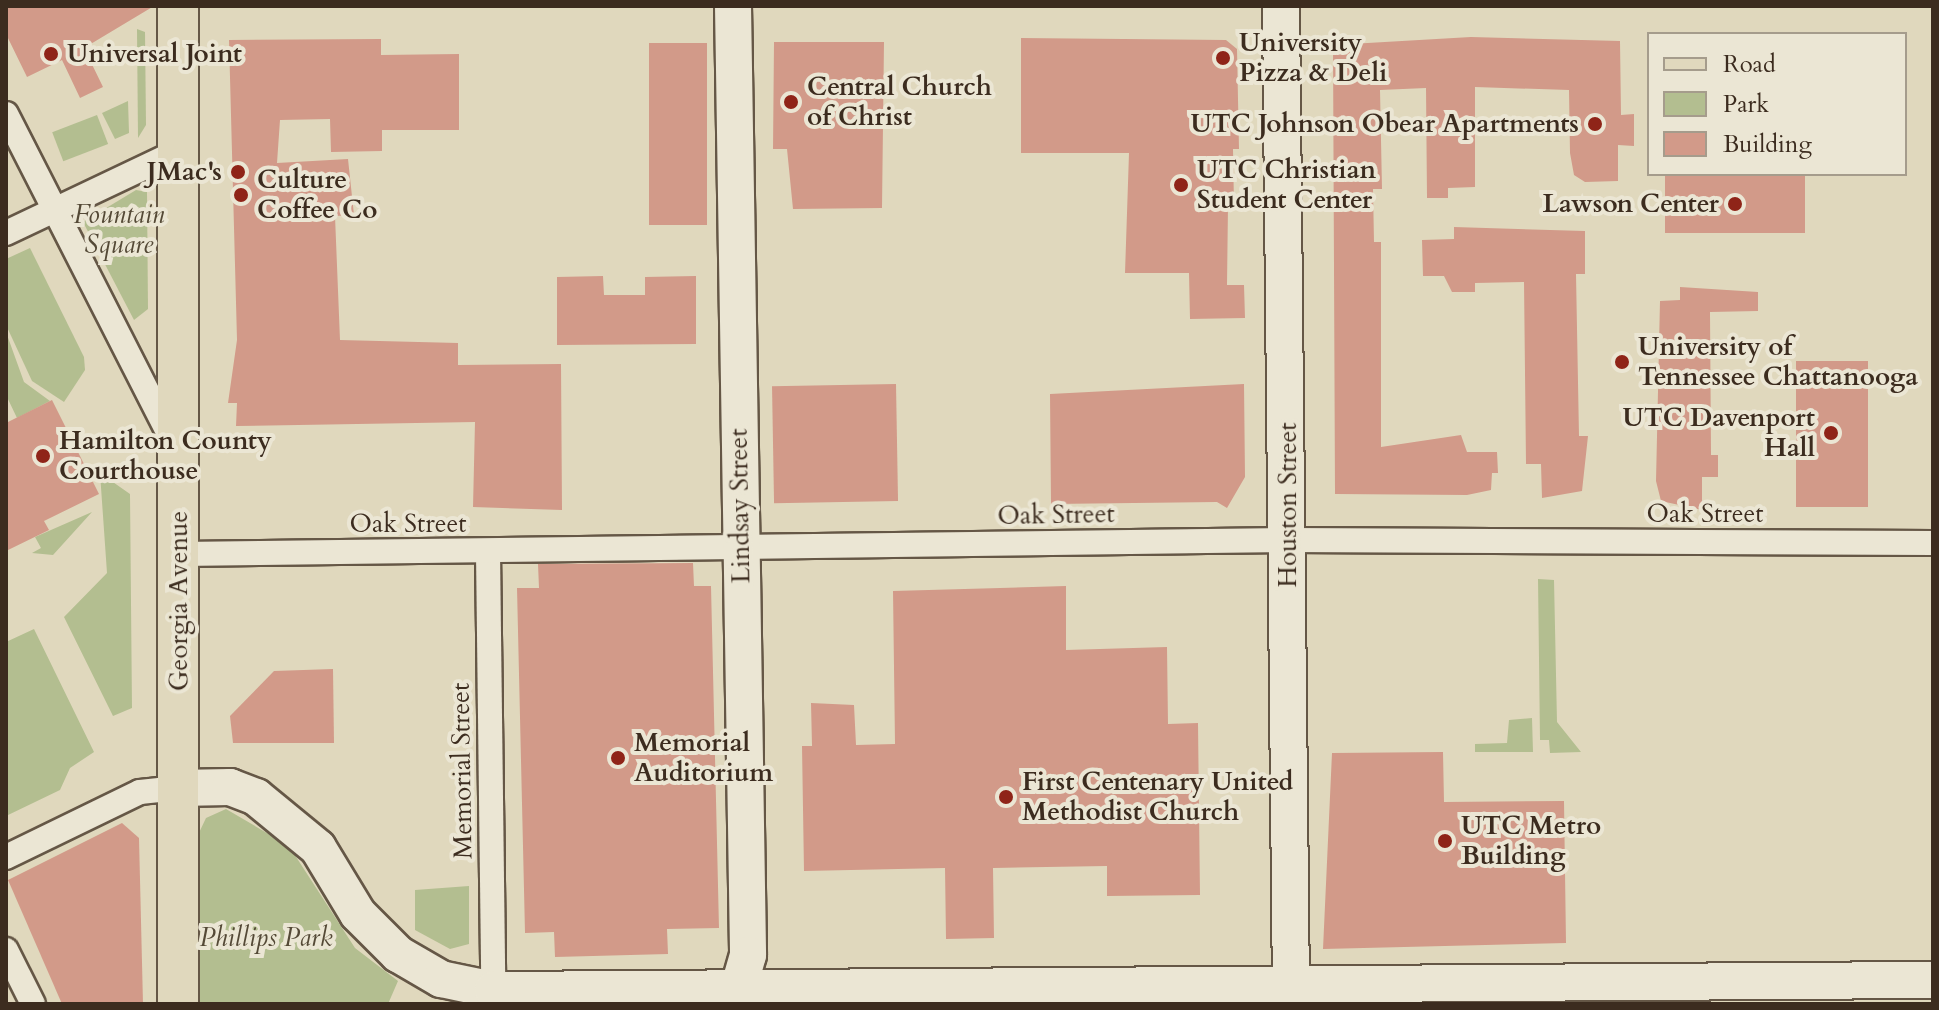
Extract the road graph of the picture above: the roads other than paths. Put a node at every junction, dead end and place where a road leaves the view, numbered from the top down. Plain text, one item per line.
1 (178, 6) edge
2 (733, 6) edge
3 (1281, 6) edge
4 (6, 114) edge
5 (179, 151) junction
6 (55, 209) junction
7 (6, 233) edge
8 (180, 455) junction
9 (1288, 540) junction
10 (1933, 543) edge
11 (741, 548) junction
12 (488, 552) junction
13 (180, 554) junction
14 (178, 788) junction
15 (6, 857) edge
16 (6, 950) edge
17 (1933, 980) edge
18 (493, 990) junction
19 (1291, 995) edge
20 (737, 998) edge
21 (33, 1004) edge
22 (178, 1004) edge

1 - 5 main road, Georgia Avenue
2 - 11 street, Lindsay Street
3 - 9 street, Houston Street
4 - 6 street
5 - 6 street
5 - 8 main road, Georgia Avenue
6 - 7 street
6 - 8 street
8 - 13 main road, Georgia Avenue
9 - 10 street, Oak Street
9 - 11 street, Oak Street
9 - 19 street, Houston Street
11 - 12 street, Oak Street
11 - 20 street, Lindsay Street
12 - 13 street, Oak Street
12 - 18 street, Memorial Street
13 - 14 main road, Georgia Avenue
14 - 15 street
14 - 18 street
14 - 22 main road, Georgia Avenue
16 - 21 street
17 - 19 street
18 - 20 street
19 - 20 street

